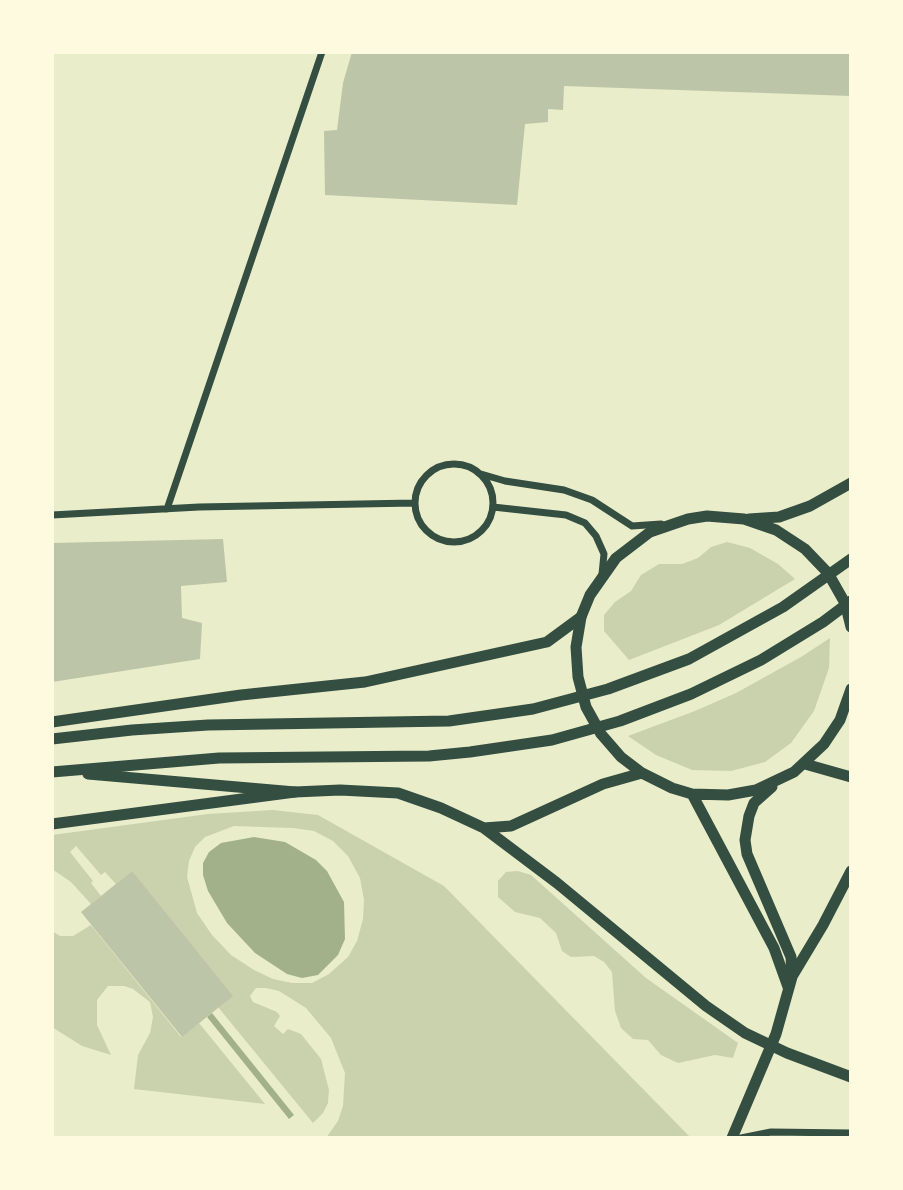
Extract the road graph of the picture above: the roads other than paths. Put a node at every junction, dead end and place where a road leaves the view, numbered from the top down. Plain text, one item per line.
1 (322, 52) edge
2 (479, 473) junction
3 (851, 483) edge
4 (414, 503) junction
5 (493, 507) junction
6 (167, 509) junction
7 (52, 515) edge
8 (744, 519) junction
9 (670, 524) junction
10 (851, 559) edge
11 (602, 574) junction
12 (851, 601) edge
13 (581, 617) junction
14 (851, 627) edge
15 (851, 693) edge
16 (52, 722) edge
17 (52, 739) edge
18 (805, 764) junction
19 (56, 772) edge
20 (642, 773) junction
21 (851, 777) edge
22 (782, 779) junction
23 (295, 792) junction
24 (692, 794) junction
25 (52, 824) edge
26 (484, 828) junction
27 (851, 871) edge
28 (790, 982) junction
29 (851, 1077) edge
30 (851, 1133) edge
31 (732, 1138) edge
32 (741, 1138) edge

1 - 6 street
2 - 4 street
2 - 5 street
2 - 9 street
3 - 8 main road
4 - 5 street
4 - 6 street
5 - 11 street
6 - 7 street
8 - 9 main road
8 - 14 main road
9 - 11 main road
10 - 17 main road
11 - 13 main road
12 - 19 main road
13 - 16 main road
13 - 20 main road
15 - 18 main road
18 - 21 main road
18 - 22 main road
19 - 23 main road
20 - 24 main road
20 - 26 main road
22 - 24 main road
22 - 28 main road
23 - 25 main road
23 - 26 main road
24 - 28 main road
26 - 29 main road
27 - 28 main road
28 - 31 main road
30 - 32 street

